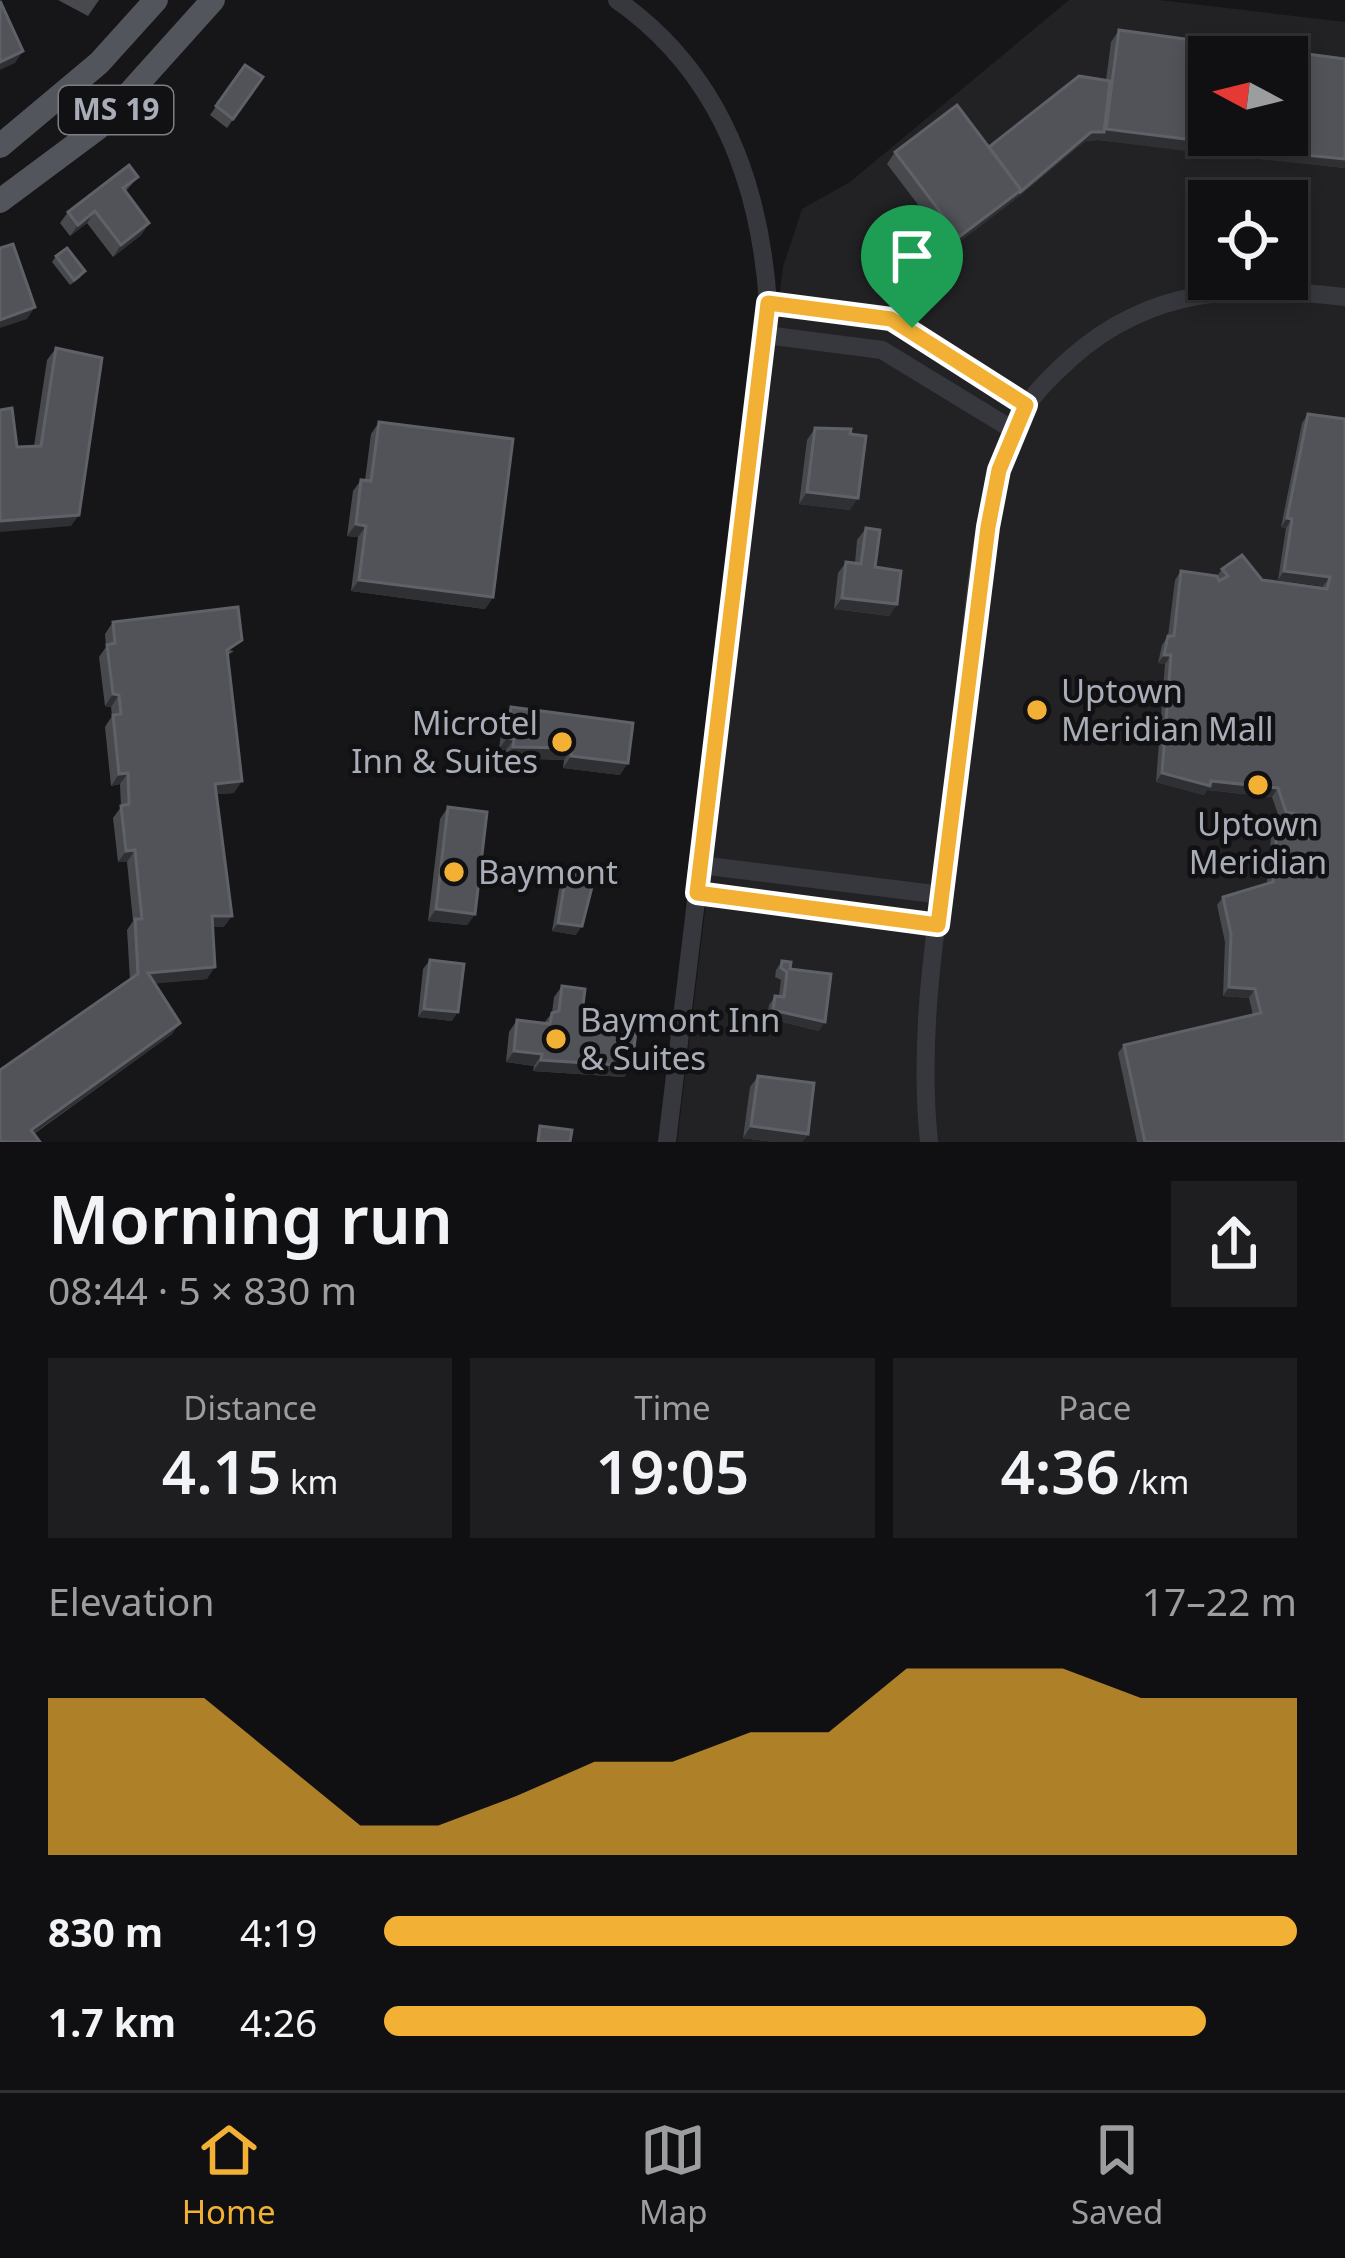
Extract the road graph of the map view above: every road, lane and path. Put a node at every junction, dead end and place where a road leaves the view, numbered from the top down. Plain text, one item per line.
1 (156, 0) edge
2 (213, 0) edge
3 (617, 0) edge
4 (0, 146) edge
5 (0, 201) edge
6 (1345, 297) edge
7 (768, 303) junction
8 (766, 335) junction
9 (1026, 405) junction
10 (1012, 430) junction
11 (700, 865) junction
12 (697, 893) junction
13 (942, 895) junction
14 (938, 925) junction
15 (667, 1142) edge
16 (929, 1142) edge

1 - 4 main road, MS 19
2 - 5 main road, MS 19
3 - 7 street
6 - 9 street
7 - 8 street
7 - 9 street
8 - 10 street
8 - 11 street
9 - 10 street
10 - 13 street
11 - 12 street
11 - 13 street
12 - 14 street
12 - 15 street
13 - 14 street
14 - 16 street

